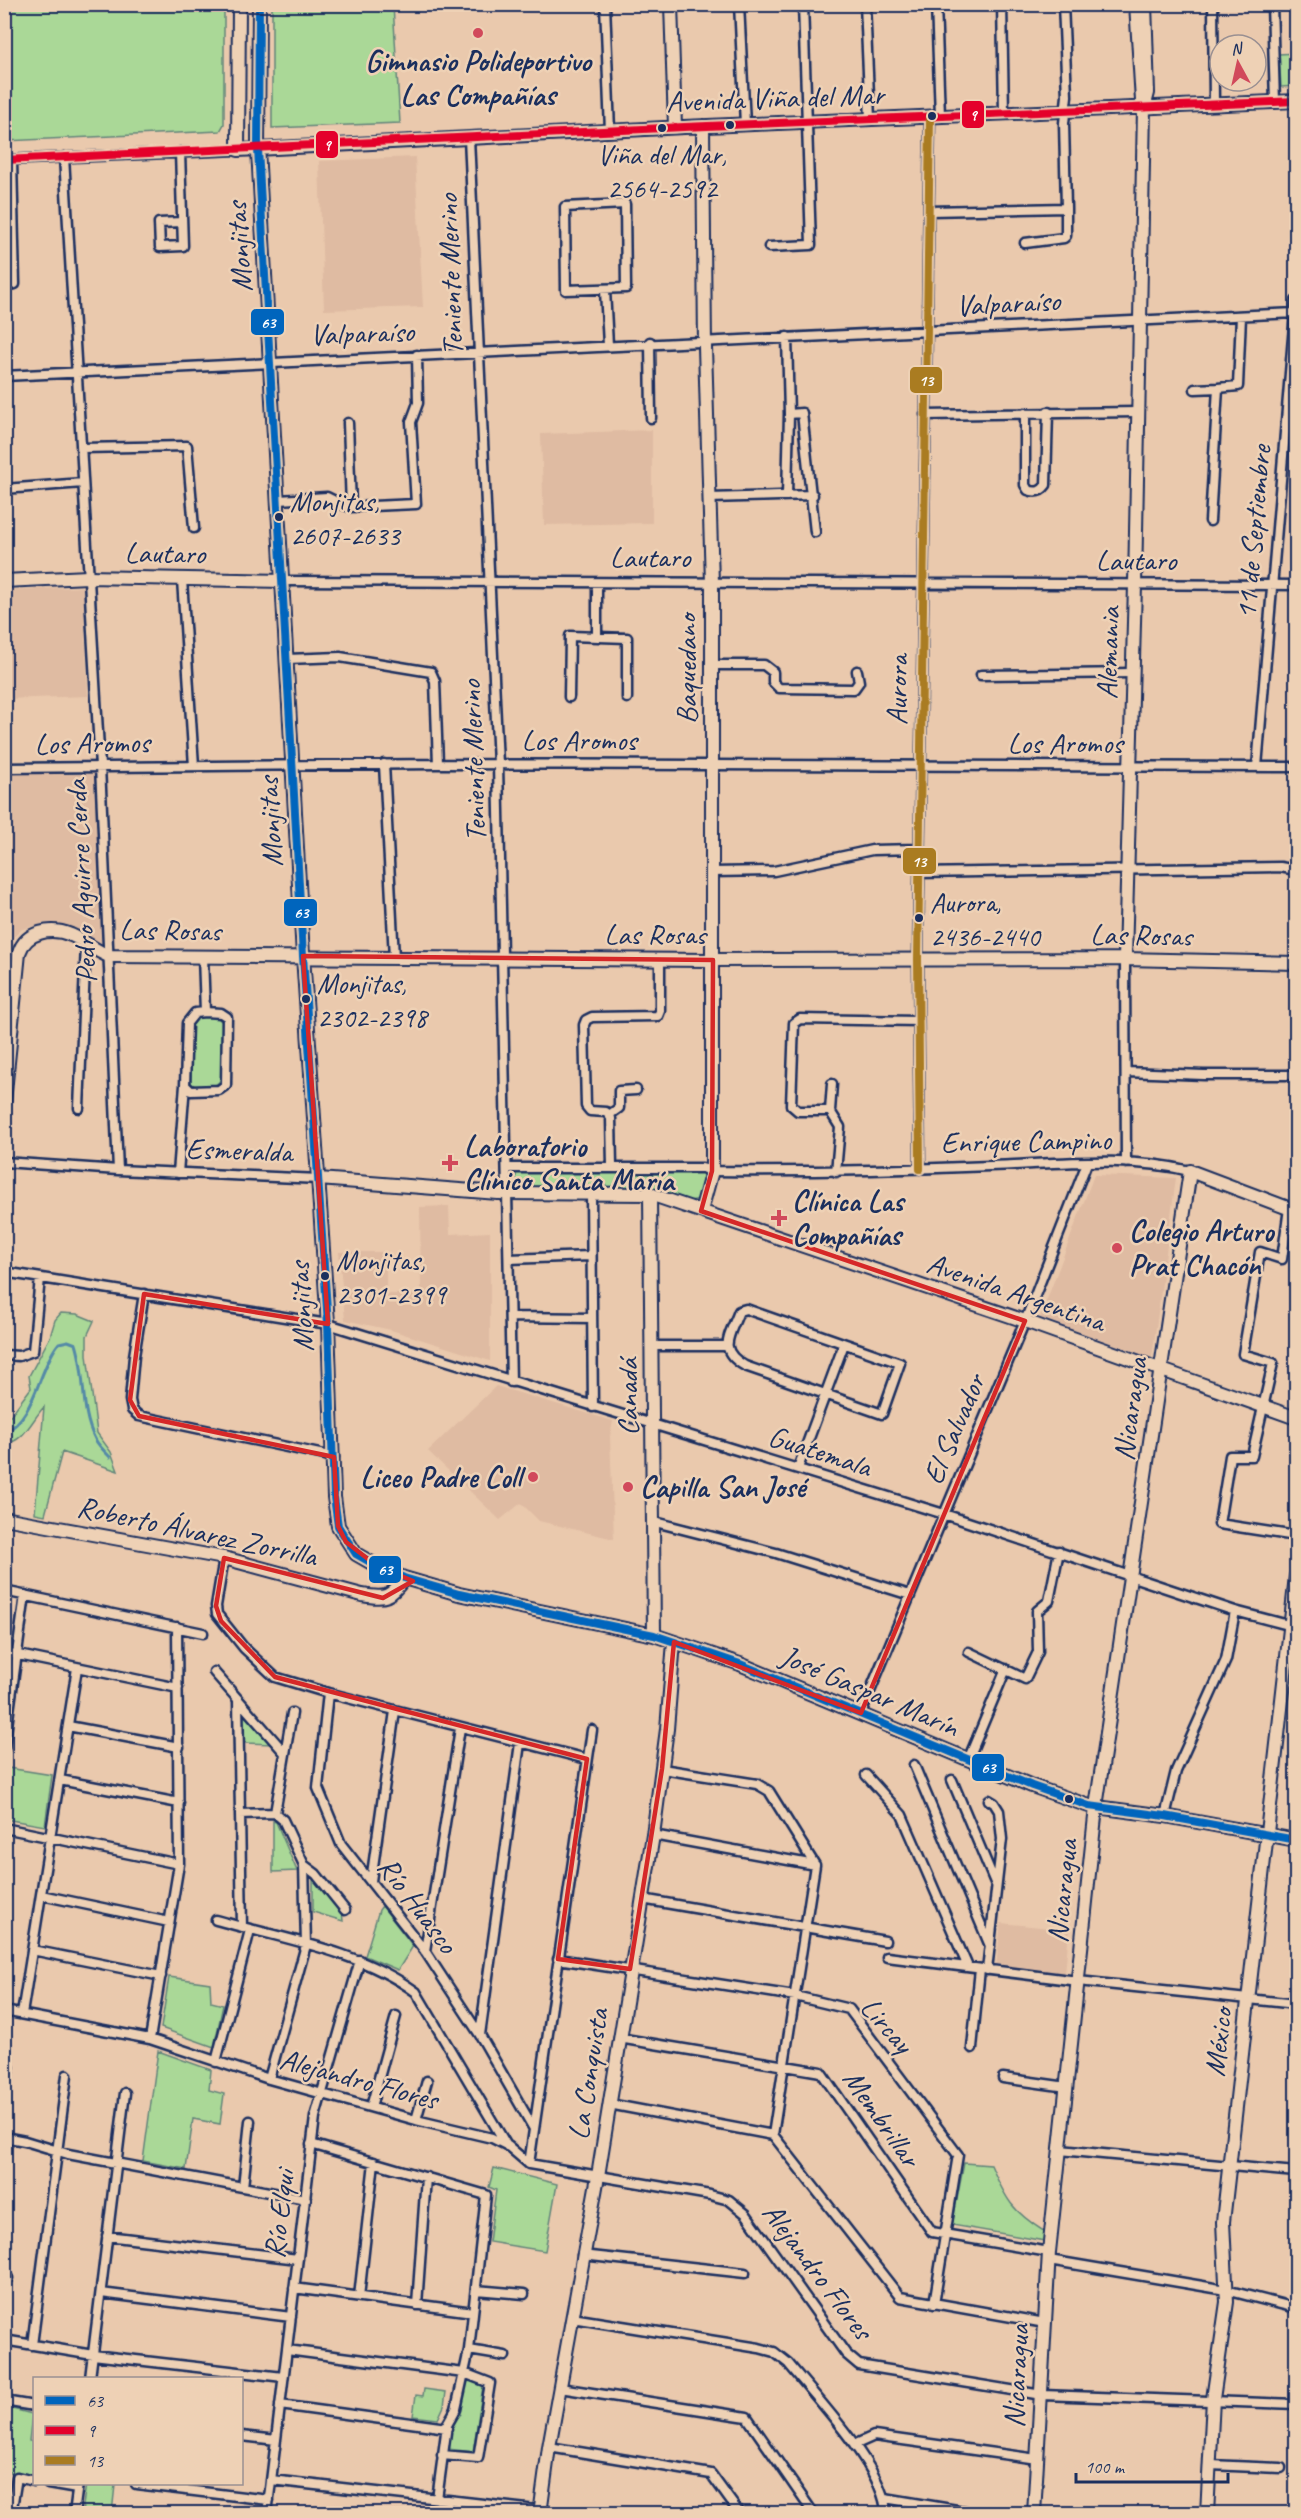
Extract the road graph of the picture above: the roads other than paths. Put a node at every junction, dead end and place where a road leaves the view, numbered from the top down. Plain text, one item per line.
1 (239, 4) edge
2 (259, 4) edge
3 (605, 4) edge
4 (671, 4) edge
5 (739, 4) edge
6 (803, 4) edge
7 (865, 4) edge
8 (936, 4) edge
9 (1002, 4) edge
10 (1064, 4) edge
11 (1136, 4) edge
12 (1145, 4) edge
13 (1213, 4) edge
14 (1272, 4) edge
15 (1296, 101) edge
16 (1275, 102) junction
17 (1214, 104) junction
18 (1144, 108) junction
19 (1066, 111) junction
20 (1004, 113) junction
21 (935, 116) junction
22 (870, 119) junction
23 (808, 122) junction
24 (745, 124) junction
25 (703, 126) junction
26 (675, 127) junction
27 (610, 131) junction
28 (469, 138) junction
29 (258, 149) junction
30 (238, 150) junction
31 (180, 152) junction
32 (64, 157) junction
33 (8, 160) edge
34 (1066, 208) junction
35 (929, 211) junction
36 (182, 222) dead end
37 (1025, 243) dead end
38 (769, 247) dead end
39 (4, 286) edge
40 (605, 290) junction
41 (1296, 301) edge
42 (1296, 313) edge
43 (1241, 316) junction
44 (1139, 320) junction
45 (926, 331) junction
46 (787, 337) junction
47 (705, 340) junction
48 (650, 342) junction
49 (608, 345) junction
50 (477, 352) junction
51 (417, 355) junction
52 (272, 361) junction
53 (78, 372) junction
54 (4, 376) edge
55 (1218, 388) junction
56 (1195, 389) dead end
57 (1025, 412) junction
58 (1048, 412) junction
59 (1137, 412) junction
60 (789, 414) junction
61 (925, 415) junction
62 (651, 417) dead end
63 (348, 423) dead end
64 (82, 448) junction
65 (83, 483) junction
66 (4, 489) edge
67 (813, 495) junction
68 (787, 496) junction
69 (708, 498) junction
70 (279, 500) junction
71 (351, 507) junction
72 (1210, 521) dead end
73 (194, 528) dead end
74 (815, 532) dead end
75 (88, 577) junction
76 (182, 579) junction
77 (4, 581) edge
78 (283, 581) junction
79 (489, 583) junction
80 (597, 583) junction
81 (712, 583) junction
82 (923, 584) junction
83 (1135, 585) junction
84 (1273, 585) junction
85 (1296, 585) edge
86 (597, 636) junction
87 (287, 659) junction
88 (711, 665) junction
89 (857, 671) dead end
90 (1132, 673) junction
91 (981, 675) dead end
92 (569, 697) dead end
93 (627, 698) dead end
94 (384, 764) junction
95 (438, 764) junction
96 (498, 764) junction
97 (712, 764) junction
98 (293, 765) junction
99 (100, 766) junction
100 (194, 766) junction
101 (920, 766) junction
102 (1130, 767) junction
103 (1257, 767) junction
104 (1296, 767) edge
105 (4, 768) edge
106 (919, 849) junction
107 (1296, 870) edge
108 (1127, 871) junction
109 (712, 872) junction
110 (919, 873) junction
111 (86, 944) junction
112 (109, 956) junction
113 (204, 956) junction
114 (303, 956) junction
115 (394, 958) junction
116 (504, 958) junction
117 (918, 959) junction
118 (1125, 959) junction
119 (660, 960) junction
120 (713, 960) junction
121 (1296, 963) edge
122 (205, 1012) junction
123 (9, 1013) edge
124 (918, 1021) junction
125 (1126, 1072) junction
126 (1296, 1074) edge
127 (185, 1084) junction
128 (832, 1084) dead end
129 (636, 1090) dead end
130 (5, 1105) edge
131 (79, 1108) dead end
132 (830, 1111) junction
133 (609, 1115) junction
134 (4, 1162) edge
135 (1088, 1163) junction
136 (1126, 1163) junction
137 (612, 1166) junction
138 (508, 1168) junction
139 (920, 1169) junction
140 (118, 1170) junction
141 (712, 1171) junction
142 (1190, 1171) junction
143 (836, 1172) junction
144 (178, 1173) junction
145 (319, 1179) junction
146 (508, 1192) junction
147 (591, 1194) junction
148 (650, 1194) junction
149 (1292, 1210) edge
150 (701, 1211) junction
151 (590, 1256) junction
152 (509, 1259) junction
153 (4, 1272) edge
154 (40, 1278) junction
155 (144, 1294) junction
156 (510, 1317) junction
157 (592, 1318) junction
158 (1025, 1321) junction
159 (328, 1324) junction
160 (844, 1344) junction
161 (652, 1346) junction
162 (726, 1346) junction
163 (4, 1355) edge
164 (1161, 1370) junction
165 (511, 1382) junction
166 (826, 1395) junction
167 (1263, 1406) junction
168 (593, 1407) junction
169 (1296, 1419) edge
170 (652, 1423) junction
171 (334, 1456) junction
172 (798, 1468) junction
173 (944, 1514) junction
174 (4, 1518) edge
175 (655, 1521) junction
176 (1296, 1536) edge
177 (1059, 1551) junction
178 (224, 1558) junction
179 (1132, 1575) junction
180 (1296, 1576) edge
181 (404, 1578) junction
182 (4, 1591) edge
183 (459, 1594) joint
184 (910, 1594) junction
185 (25, 1595) junction
186 (1235, 1611) junction
187 (177, 1627) junction
188 (1294, 1627) edge
189 (203, 1633) dead end
190 (654, 1635) junction
191 (674, 1642) junction
192 (4, 1652) edge
193 (969, 1652) dead end
194 (18, 1656) junction
195 (77, 1668) junction
196 (1006, 1669) junction
197 (214, 1672) dead end
198 (178, 1688) junction
199 (328, 1693) junction
200 (238, 1700) junction
201 (395, 1711) junction
202 (292, 1713) dead end
203 (861, 1713) junction
204 (68, 1726) junction
205 (459, 1728) junction
206 (592, 1730) dead end
207 (520, 1743) junction
208 (4, 1748) edge
209 (178, 1748) junction
210 (285, 1753) junction
211 (587, 1759) junction
212 (968, 1760) junction
213 (914, 1765) dead end
214 (663, 1769) junction
215 (866, 1775) dead end
216 (60, 1780) junction
217 (952, 1780) dead end
218 (989, 1800) dead end
219 (178, 1803) junction
220 (1096, 1807) junction
221 (275, 1813) junction
222 (240, 1814) junction
223 (1164, 1816) junction
224 (4, 1828) edge
225 (1267, 1834) junction
226 (653, 1835) junction
227 (51, 1838) junction
228 (1296, 1840) edge
229 (178, 1864) junction
230 (815, 1864) junction
231 (304, 1865) junction
232 (371, 1881) junction
233 (996, 1887) junction
234 (42, 1895) junction
235 (642, 1899) junction
236 (345, 1910) dead end
237 (216, 1920) dead end
238 (169, 1922) junction
239 (806, 1927) junction
240 (246, 1928) junction
241 (885, 1941) dead end
242 (306, 1945) junction
243 (990, 1946) junction
244 (33, 1950) junction
245 (425, 1951) junction
246 (888, 1957) dead end
247 (558, 1959) junction
248 (360, 1960) junction
249 (968, 1967) junction
250 (630, 1969) junction
251 (984, 1969) junction
252 (161, 1976) junction
253 (1078, 1981) junction
254 (795, 1996) junction
255 (1249, 2000) junction
256 (1296, 2004) edge
257 (4, 2010) edge
258 (22, 2014) junction
259 (396, 2016) dead end
260 (480, 2035) junction
261 (619, 2038) junction
262 (150, 2039) junction
263 (972, 2048) dead end
264 (216, 2062) junction
265 (784, 2066) junction
266 (9, 2067) dead end
267 (67, 2075) dead end
268 (1003, 2078) dead end
269 (269, 2079) junction
270 (427, 2081) dead end
271 (4, 2087) edge
272 (1067, 2087) junction
273 (125, 2093) dead end
274 (322, 2093) junction
275 (609, 2104) junction
276 (371, 2107) junction
277 (416, 2120) junction
278 (250, 2121) dead end
279 (534, 2129) junction
280 (773, 2135) junction
281 (4, 2137) edge
282 (311, 2144) junction
283 (508, 2146) junction
284 (1060, 2150) junction
285 (58, 2152) junction
286 (374, 2162) junction
287 (116, 2164) junction
288 (529, 2164) junction
289 (1230, 2165) junction
290 (1296, 2172) edge
291 (598, 2176) junction
292 (426, 2177) junction
293 (243, 2187) junction
294 (306, 2199) junction
295 (107, 2236) junction
296 (945, 2236) junction
297 (582, 2255) junction
298 (1049, 2256) junction
299 (298, 2259) junction
300 (745, 2272) dead end
301 (294, 2288) junction
302 (476, 2290) junction
303 (1226, 2290) junction
304 (101, 2293) junction
305 (524, 2294) dead end
306 (359, 2297) junction
307 (417, 2304) junction
308 (934, 2304) junction
309 (1296, 2308) edge
310 (473, 2312) junction
311 (291, 2317) junction
312 (572, 2318) junction
313 (1045, 2323) junction
314 (4, 2340) edge
315 (32, 2345) junction
316 (287, 2350) junction
317 (469, 2350) junction
318 (93, 2355) junction
319 (505, 2356) dead end
320 (464, 2373) junction
321 (90, 2377) edge
322 (284, 2377) junction
323 (560, 2388) junction
324 (1042, 2395) junction
325 (1213, 2399) junction
326 (4, 2401) edge
327 (280, 2404) junction
328 (1296, 2404) edge
329 (33, 2406) edge
330 (447, 2428) junction
331 (243, 2436) edge
332 (276, 2440) junction
333 (854, 2445) junction
334 (549, 2447) junction
335 (442, 2455) junction
336 (1037, 2459) junction
337 (1210, 2465) junction
338 (1281, 2468) dead end
339 (271, 2480) junction
340 (33, 2481) edge
341 (144, 2485) edge
342 (77, 2486) edge
343 (885, 2498) junction
344 (437, 2499) junction
345 (269, 2500) junction
346 (541, 2511) edge
347 (11, 2514) edge
348 (74, 2514) edge
349 (267, 2514) edge
350 (572, 2514) edge
351 (740, 2514) edge
352 (814, 2514) edge
353 (886, 2514) edge
354 (981, 2514) edge
355 (1034, 2514) edge
356 (1208, 2514) edge

1 - 30 street
2 - 29 street, Monjitas
3 - 27 street
4 - 26 street
5 - 24 street
6 - 23 street
7 - 22 street
8 - 21 street, Aurora
9 - 20 street
10 - 19 street
11 - 18 street, Alemania
12 - 18 street, Alemania
13 - 17 street
14 - 16 street
15 - 16 street, Avenida Viña del Mar
16 - 17 street, Avenida Viña del Mar
17 - 18 street, Avenida Viña del Mar
18 - 19 street, Avenida Viña del Mar
18 - 44 street, Alemania
19 - 20 street, Avenida Viña del Mar
19 - 34 street
20 - 21 street, Avenida Viña del Mar
21 - 22 street, Avenida Viña del Mar
21 - 35 street, Aurora
22 - 23 street, Avenida Viña del Mar
23 - 24 street, Avenida Viña del Mar
23 - 38 street
24 - 25 street, Avenida Viña del Mar
25 - 26 street, Avenida Viña del Mar
25 - 47 street, Baquedano
26 - 27 street, Avenida Viña del Mar
27 - 28 street, Avenida Viña del Mar
28 - 29 street, Avenida Viña del Mar
28 - 50 street, Teniente Merino
29 - 30 street, Avenida Viña del Mar
29 - 52 street, Monjitas
30 - 31 street, Avenida Viña del Mar
31 - 32 street, Avenida Viña del Mar
31 - 36 street
32 - 33 street, Avenida Viña del Mar
32 - 53 street, Pedro Aguirre Cerda
33 - 39 street
34 - 35 street
34 - 37 street
35 - 45 street, Aurora
40 - 40 street
40 - 49 street
41 - 42 street, 11 de Septiembre
42 - 43 street, Valparaíso
42 - 84 street, 11 de Septiembre
43 - 44 street, Valparaíso
43 - 55 street
44 - 45 street, Valparaíso
44 - 59 street, Alemania
45 - 46 street, Valparaíso
45 - 61 street, Aurora
46 - 47 street, Valparaíso
46 - 60 street
47 - 48 street, Valparaíso
47 - 69 street, Baquedano
48 - 49 street, Valparaíso
48 - 62 street
49 - 50 street, Valparaíso
50 - 51 street, Valparaíso
50 - 79 street, Teniente Merino
51 - 52 street, Valparaíso
51 - 71 street
52 - 53 street, Valparaíso
52 - 70 street, Monjitas
53 - 54 street, Valparaíso
53 - 64 street, Pedro Aguirre Cerda
55 - 56 street
55 - 72 street
57 - 58 street
57 - 58 street
57 - 61 street
58 - 59 street
59 - 83 street, Alemania
60 - 67 street
60 - 68 street
61 - 82 street, Aurora
63 - 71 street
64 - 65 street, Pedro Aguirre Cerda
64 - 73 street
65 - 66 street
65 - 75 street, Pedro Aguirre Cerda
67 - 68 street
67 - 74 street
68 - 69 street
69 - 81 street, Baquedano
70 - 71 street
70 - 78 street, Monjitas
75 - 76 street, Lautaro
75 - 77 street, Lautaro
75 - 99 street, Pedro Aguirre Cerda
76 - 78 street, Lautaro
76 - 100 street
78 - 79 street, Lautaro
78 - 87 street, Monjitas
79 - 80 street, Lautaro
79 - 96 street, Teniente Merino
80 - 81 street, Lautaro
80 - 86 street
81 - 82 street, Lautaro
81 - 88 street, Baquedano
82 - 83 street, Lautaro
82 - 101 street, Aurora
83 - 84 street, Lautaro
83 - 90 street, Alemania
84 - 85 street, Lautaro
84 - 103 street, 11 de Septiembre
86 - 92 street
86 - 93 street
87 - 95 street
87 - 98 street, Monjitas
88 - 89 street
88 - 97 street, Baquedano
90 - 91 street
90 - 102 street, Alemania
94 - 95 street, Los Aromos
94 - 98 street, Los Aromos
94 - 115 street
95 - 96 street, Los Aromos
96 - 97 street, Los Aromos
96 - 116 street, Teniente Merino
97 - 101 street, Los Aromos
97 - 109 street, Baquedano
98 - 100 street, Los Aromos
98 - 114 street, Monjitas
99 - 100 street, Los Aromos
99 - 105 street, Los Aromos
99 - 112 street, Pedro Aguirre Cerda
101 - 102 street, Los Aromos
101 - 106 street, Aurora
102 - 103 street, Los Aromos
102 - 108 street, Alemania
103 - 104 street, Los Aromos
106 - 109 street
106 - 110 street, Aurora
107 - 108 street
108 - 110 street
108 - 118 street, Alemania
109 - 120 street, Baquedano
110 - 117 street, Aurora
111 - 112 street, Las Rosas
111 - 123 street, Las Rosas
111 - 131 street
112 - 113 street, Las Rosas
112 - 140 street, Pedro Aguirre Cerda
113 - 114 street, Las Rosas
113 - 122 street
114 - 115 street, Las Rosas
114 - 145 street, Monjitas
115 - 116 street, Las Rosas
116 - 119 street, Las Rosas
116 - 138 street, Teniente Merino
117 - 118 street, Las Rosas
117 - 120 street, Las Rosas
117 - 124 street, Aurora
118 - 121 street, Las Rosas
118 - 125 street, Alemania
119 - 120 street, Las Rosas
119 - 133 street
120 - 141 street, Baquedano
122 - 127 street
122 - 127 street
123 - 130 street
124 - 132 street
124 - 139 street, Aurora
125 - 126 street
125 - 136 street, Alemania
127 - 144 street
128 - 132 street
129 - 133 street
132 - 143 street
133 - 137 street
134 - 140 street, Esmeralda
135 - 136 street, Enrique Campino
135 - 139 street, Enrique Campino
135 - 158 street, El Salvador
136 - 142 street, Enrique Campino
137 - 138 street, Enrique Campino
137 - 141 street, Enrique Campino
138 - 146 street, Teniente Merino
139 - 143 street, Enrique Campino
140 - 144 street, Esmeralda
141 - 143 street, Enrique Campino
141 - 150 street, Baquedano
142 - 149 street, Enrique Campino
142 - 164 street, Nicaragua
144 - 145 street, Esmeralda
145 - 146 street, Esmeralda
145 - 159 street, Monjitas
146 - 147 street, Esmeralda
146 - 152 street, Teniente Merino
147 - 148 street, Esmeralda
147 - 151 street
148 - 150 street, Avenida Argentina
148 - 161 street, Canadá
149 - 167 street
150 - 158 street, Avenida Argentina
151 - 152 street
151 - 157 street
152 - 156 street, Teniente Merino
153 - 154 street, Guatemala
154 - 155 street, Guatemala
154 - 163 street
155 - 159 street, Guatemala
155 - 171 street
156 - 157 street
156 - 165 street, Teniente Merino
157 - 168 street
158 - 164 street, Avenida Argentina
158 - 173 street, El Salvador
159 - 165 street, Guatemala
159 - 171 street, Monjitas
160 - 162 street
160 - 166 street
160 - 166 street
161 - 162 street
161 - 170 street, Canadá
162 - 166 street
164 - 167 street, Avenida Argentina
164 - 179 street, Nicaragua
165 - 168 street, Guatemala
166 - 172 street
167 - 169 street, Avenida Argentina
167 - 176 street
168 - 170 street, Guatemala
170 - 172 street, Guatemala
170 - 175 street, Canadá
171 - 181 street, Monjitas
172 - 173 street, Guatemala
173 - 177 street, Guatemala
173 - 184 street, El Salvador
174 - 178 street, Roberto Álvarez Zorrilla
175 - 184 street
175 - 190 street, Canadá
177 - 179 street, Guatemala
177 - 196 street
178 - 181 street, Roberto Álvarez Zorrilla
178 - 199 street
179 - 186 street, Guatemala
179 - 220 street, Nicaragua
180 - 188 street, México
181 - 183 street, Monjitas
182 - 185 street
183 - 190 street, José Gaspar Marín
184 - 203 street, El Salvador
185 - 187 street
185 - 194 street
186 - 188 street, Guatemala
186 - 223 street
187 - 189 street
187 - 198 street
188 - 225 street, México
190 - 191 street, José Gaspar Marín
191 - 203 street, José Gaspar Marín
191 - 214 street, La Conquista
192 - 194 street
193 - 196 street
194 - 195 street
194 - 208 street
195 - 198 street
195 - 204 street
196 - 212 street
197 - 200 street
198 - 209 street
199 - 201 street
199 - 232 street, Río Huasco
200 - 210 street
200 - 222 street
201 - 205 street
201 - 232 street
202 - 210 street
203 - 212 street, José Gaspar Marín
204 - 209 street
204 - 216 street
205 - 207 street
205 - 245 street
206 - 211 street
207 - 211 street
207 - 260 street
209 - 219 street
210 - 221 street
211 - 247 street
212 - 220 street, José Gaspar Marín
213 - 243 street, José Gaspar Marín
214 - 226 street, La Conquista
214 - 230 street
215 - 249 street
216 - 219 street
216 - 227 street
217 - 233 street, José Gaspar Marín
218 - 233 street, José Gaspar Marín
219 - 229 street
220 - 223 street, José Gaspar Marín
220 - 253 street, Nicaragua
221 - 222 street
221 - 231 street
222 - 240 street
223 - 225 street, José Gaspar Marín
224 - 227 street
225 - 228 street, José Gaspar Marín
225 - 255 street, México
226 - 230 street
226 - 235 street, La Conquista
227 - 229 street
227 - 234 street
229 - 238 street
230 - 239 street
231 - 236 street
231 - 242 street
232 - 245 street, Río Huasco
233 - 243 street, José Gaspar Marín
234 - 238 street
234 - 244 street
235 - 239 street
235 - 250 street, La Conquista
237 - 240 street
238 - 252 street
239 - 241 street
239 - 254 street
240 - 242 street
240 - 264 street
242 - 248 street
242 - 269 street
243 - 251 street, José Gaspar Marín
244 - 252 street
244 - 258 street
245 - 260 street, Río Huasco
246 - 249 street
247 - 250 street, Lircay
247 - 279 street
248 - 274 street, Río Elqui
248 - 283 street
249 - 251 street
250 - 254 street, Lircay
250 - 261 street, La Conquista
251 - 253 street
251 - 263 street, José Gaspar Marín
252 - 262 street
253 - 255 street
253 - 272 street, Nicaragua
254 - 265 street
254 - 296 street, Lircay
255 - 256 street
255 - 289 street, México
257 - 258 street, Alejandro Flores
258 - 262 street, Alejandro Flores
259 - 276 street
260 - 279 street, Río Huasco
261 - 265 street, Membrillar
261 - 275 street, La Conquista
262 - 264 street, Alejandro Flores
264 - 269 street, Alejandro Flores
265 - 280 street
265 - 296 street, Membrillar
266 - 271 street
267 - 285 street
268 - 272 street
269 - 274 street, Alejandro Flores
270 - 277 street
272 - 284 street, Nicaragua
273 - 287 street
274 - 276 street, Alejandro Flores
274 - 282 street, Río Elqui
275 - 280 street
275 - 291 street, La Conquista
276 - 277 street, Alejandro Flores
277 - 283 street, Alejandro Flores
278 - 293 street
279 - 288 street
280 - 308 street
281 - 285 street
282 - 286 street
282 - 294 street, Río Elqui
283 - 288 street, Alejandro Flores
284 - 289 street
284 - 298 street, Nicaragua
285 - 287 street
285 - 315 street
286 - 292 street
286 - 306 street
287 - 293 street
287 - 295 street
288 - 291 street, Alejandro Flores
289 - 290 street
289 - 303 street, México
291 - 297 street, La Conquista
291 - 324 street, Alejandro Flores
292 - 302 street
292 - 307 street
293 - 294 street
294 - 299 street, Río Elqui
295 - 299 street
295 - 304 street
296 - 298 street, Membrillar
296 - 308 street, Lircay
297 - 300 street
297 - 312 street, La Conquista
298 - 303 street, Membrillar
298 - 313 street, Nicaragua
299 - 301 street, Río Elqui
301 - 306 street
301 - 311 street, Río Elqui
302 - 305 street
302 - 310 street
303 - 309 street, Membrillar
303 - 325 street, México
304 - 311 street
304 - 318 street
306 - 307 street
307 - 310 street
308 - 313 street
310 - 317 street
311 - 316 street, Río Elqui
312 - 323 street, La Conquista
312 - 333 street
313 - 324 street, Nicaragua
314 - 315 street
315 - 318 street
316 - 320 street
316 - 322 street, Río Elqui
317 - 319 street
317 - 320 street
318 - 321 street
318 - 322 street
320 - 330 street
320 - 335 street
322 - 327 street, Río Elqui
323 - 334 street, La Conquista
323 - 352 street
324 - 325 street, Alejandro Flores
324 - 336 street, Nicaragua
325 - 328 street, Alejandro Flores
325 - 337 street, México
326 - 329 street
327 - 330 street
327 - 332 street, Río Elqui
330 - 335 street
331 - 332 street
332 - 339 street, Río Elqui
333 - 336 street
333 - 343 street
334 - 346 street, La Conquista
334 - 351 street
335 - 344 street
336 - 355 street, Nicaragua
337 - 338 street
337 - 356 street, México
339 - 344 street
339 - 345 street, Río Elqui
340 - 347 street
341 - 345 street
342 - 348 street
343 - 353 street
343 - 354 street
344 - 346 street
345 - 349 street, Río Elqui
346 - 350 street

